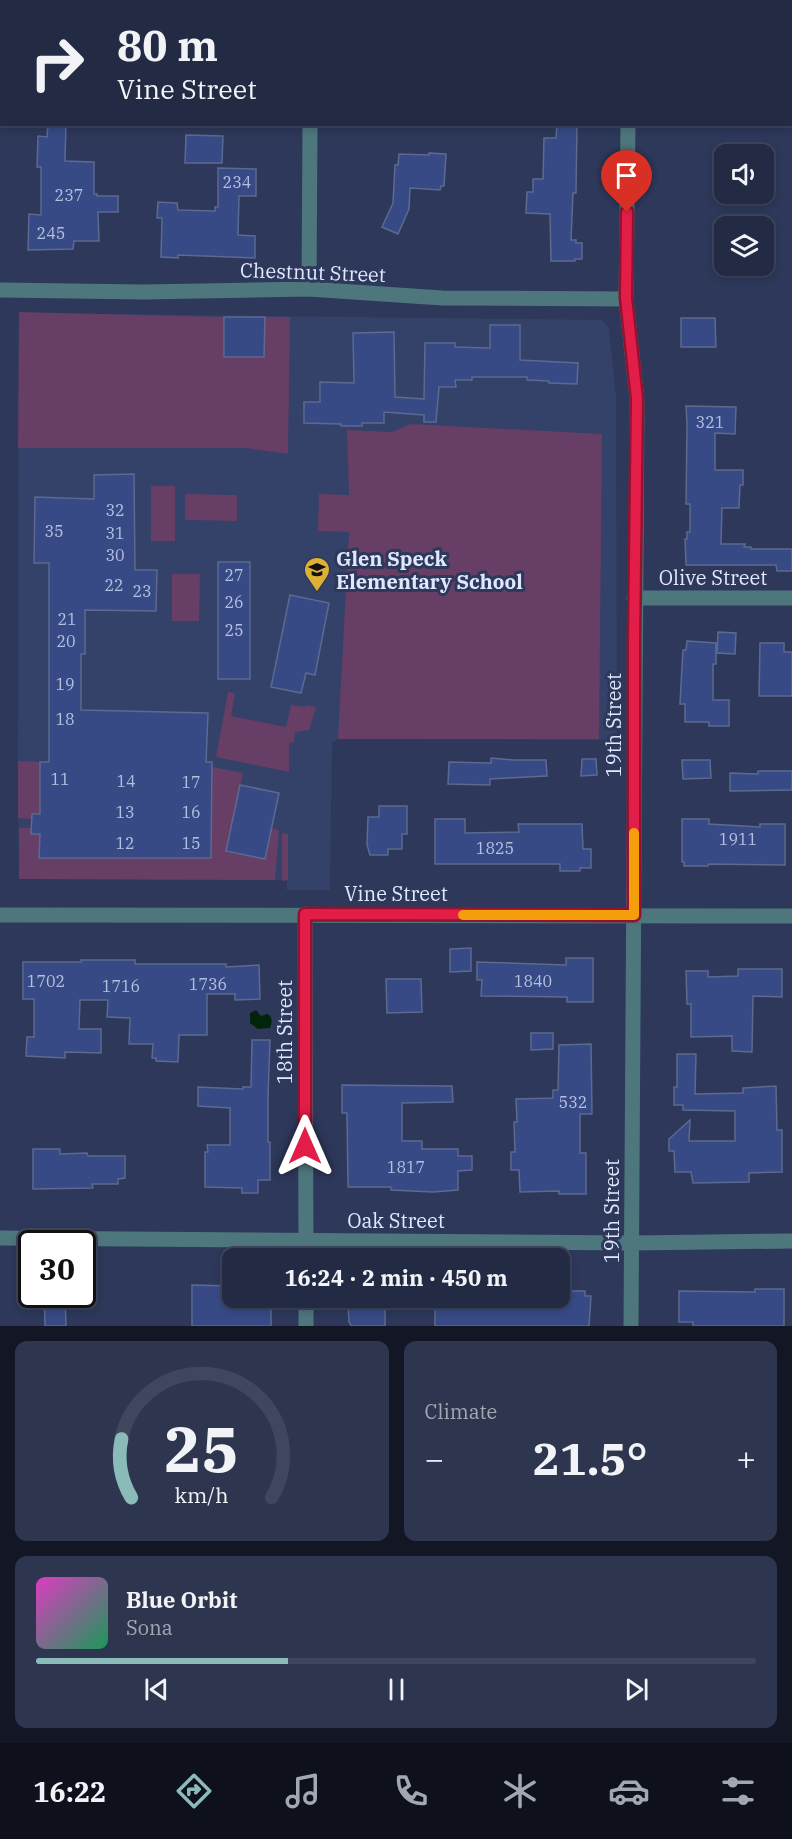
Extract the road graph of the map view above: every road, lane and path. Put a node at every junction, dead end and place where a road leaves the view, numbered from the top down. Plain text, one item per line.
1 (310, 126) edge
2 (627, 126) edge
3 (309, 289) junction
4 (0, 290) edge
5 (626, 298) junction
6 (634, 598) junction
7 (792, 598) edge
8 (305, 914) junction
9 (0, 915) edge
10 (634, 915) junction
11 (792, 916) edge
12 (0, 1238) edge
13 (306, 1241) junction
14 (792, 1241) edge
15 (632, 1243) junction
16 (306, 1248) edge
17 (306, 1308) edge
18 (306, 1326) edge
19 (632, 1326) edge

1 - 3 street
2 - 5 street, 19th Street
3 - 4 street, Chestnut Street
3 - 5 street, Chestnut Street
5 - 6 street, 19th Street
6 - 7 street, Olive Street
6 - 10 street, 19th Street
8 - 9 street, Vine Street
8 - 10 street, Vine Street
8 - 13 street, 18th Street
10 - 11 street, Vine Street
10 - 15 street, 19th Street
12 - 13 street, Oak Street
13 - 15 street, Oak Street
13 - 16 street, 18th Street
14 - 15 street, Oak Street
15 - 19 street, 19th Street
17 - 18 street

